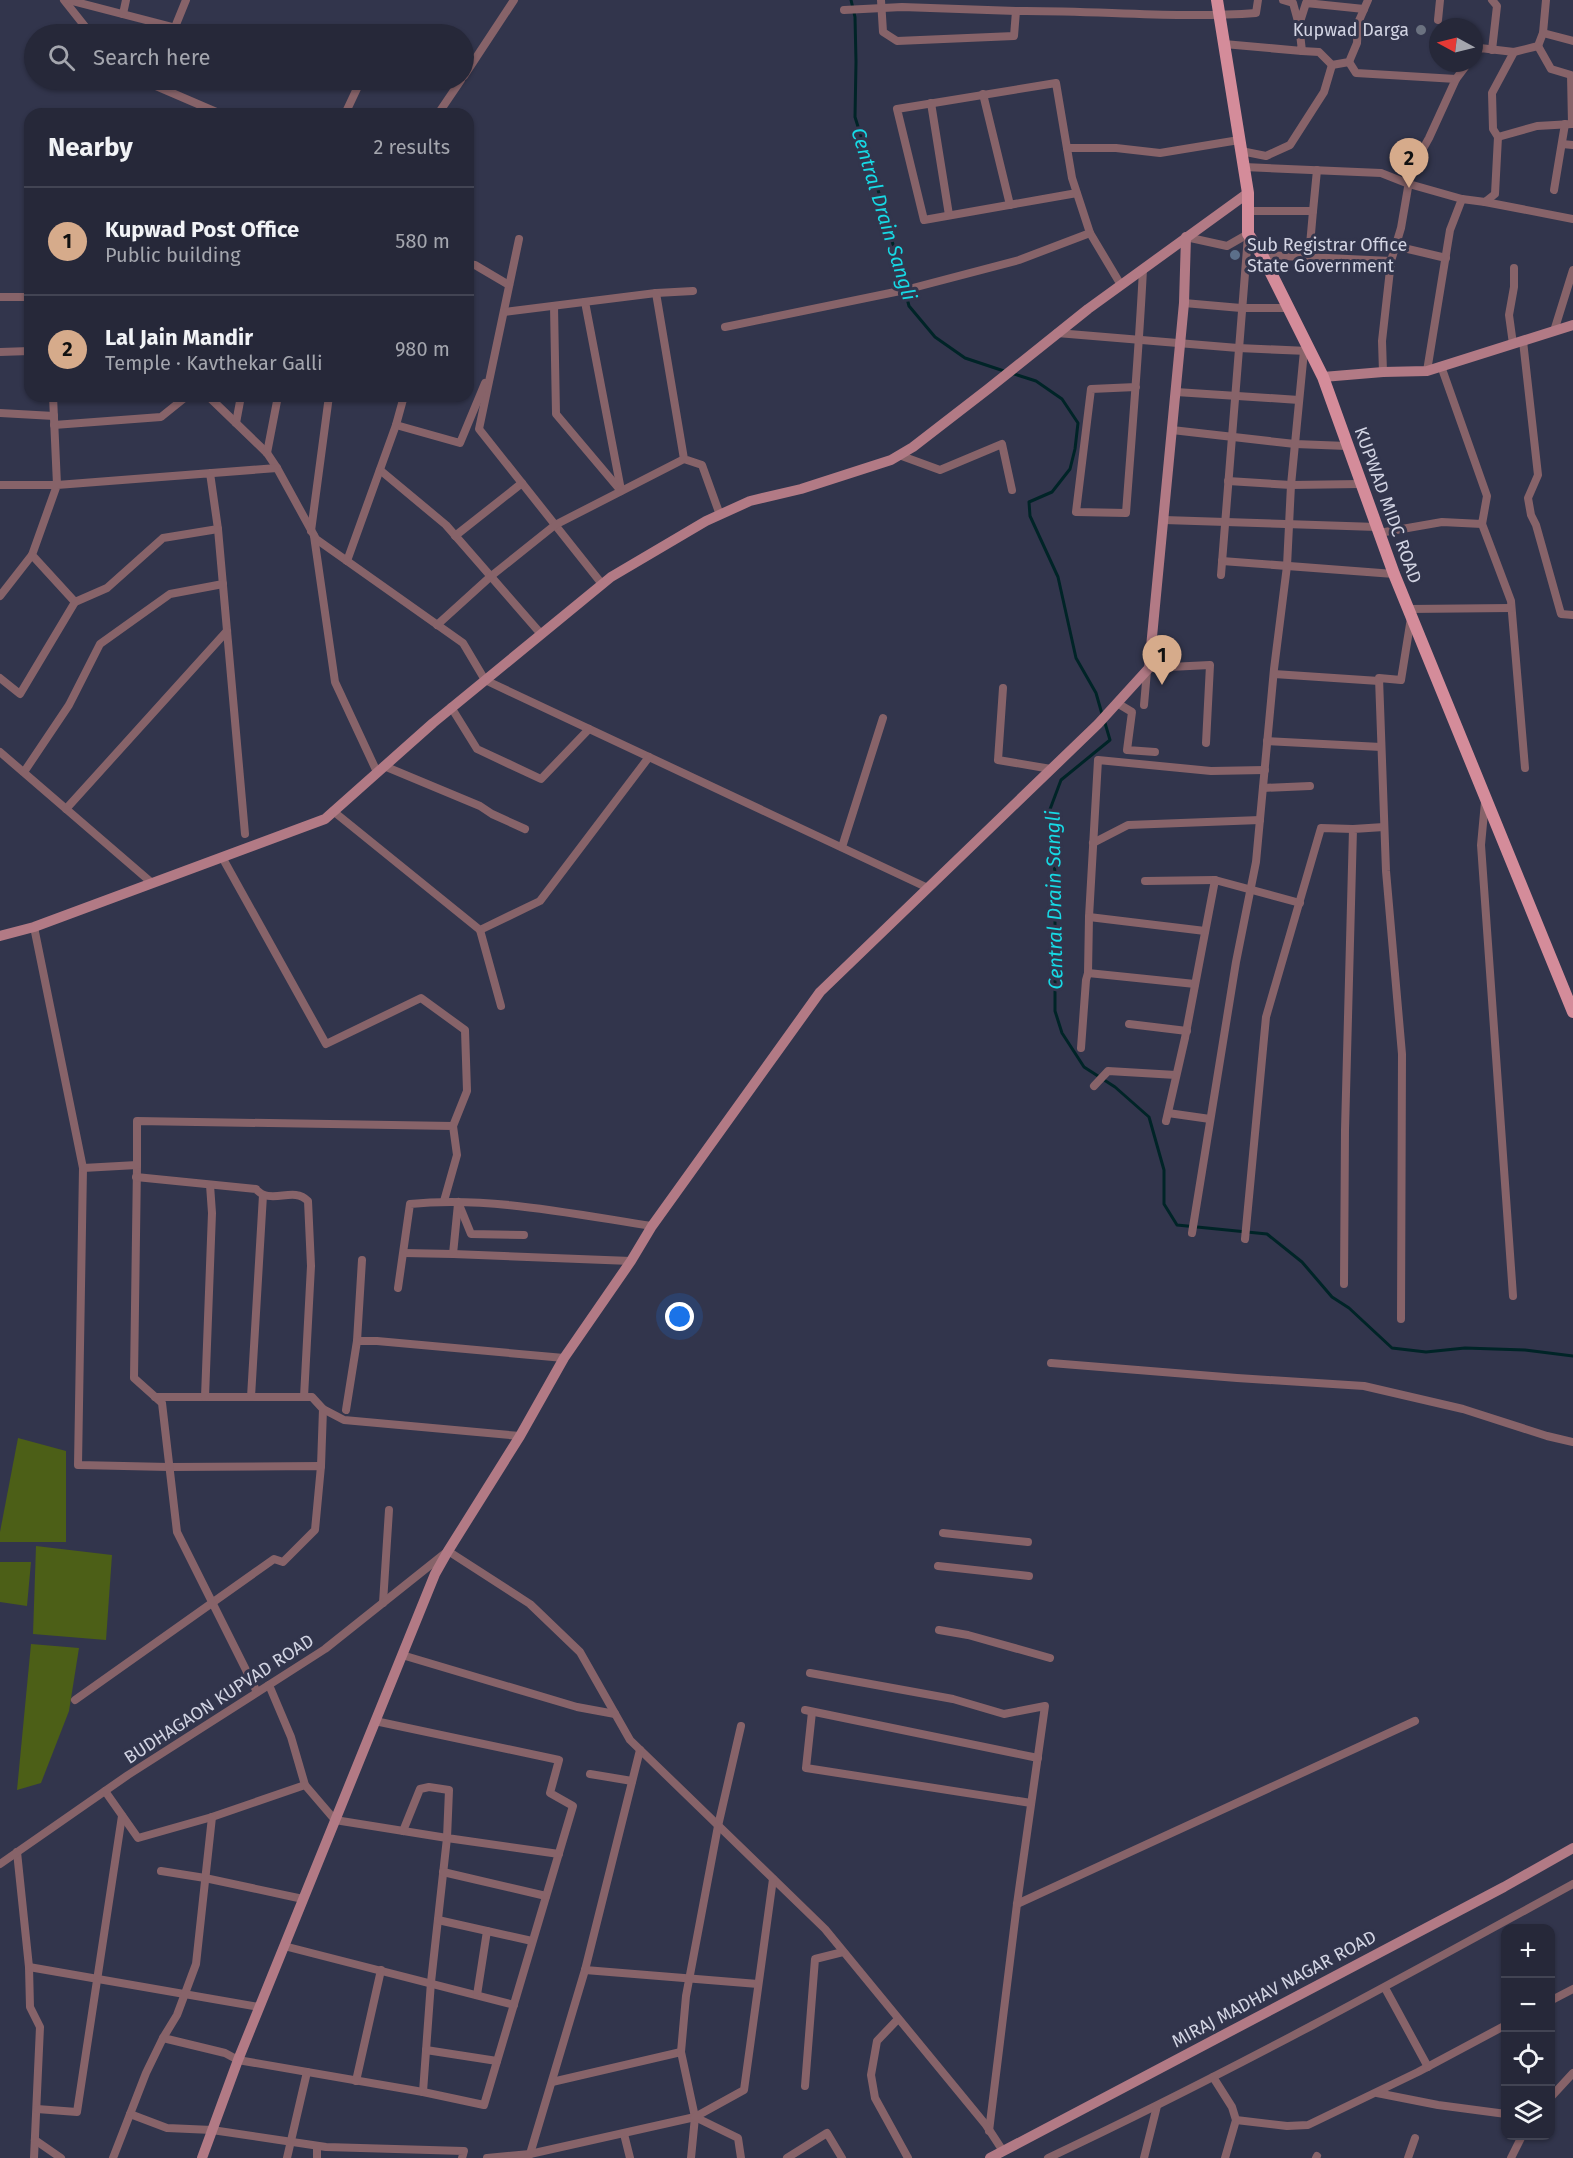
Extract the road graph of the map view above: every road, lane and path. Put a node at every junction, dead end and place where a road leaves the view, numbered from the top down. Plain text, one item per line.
1 (66, 0) edge
2 (126, 0) edge
3 (186, 0) edge
4 (514, 0) edge
5 (975, 0) edge
6 (1217, 0) edge
7 (1258, 0) edge
8 (1283, 0) edge
9 (1368, 0) edge
10 (1440, 0) edge
11 (1492, 0) edge
12 (1546, 0) edge
13 (881, 4) edge
14 (913, 4) edge
15 (972, 9) junction
16 (1364, 9) junction
17 (844, 10) dead end
18 (1016, 11) junction
19 (123, 14) junction
20 (1219, 16) junction
21 (1438, 18) edge
22 (84, 24) edge
23 (163, 24) edge
24 (176, 24) edge
25 (1299, 25) junction
26 (1543, 33) junction
27 (1573, 40) edge
28 (1224, 45) junction
29 (1538, 46) junction
30 (1483, 48) edge
31 (1492, 50) junction
32 (1302, 51) junction
33 (1514, 52) junction
34 (474, 60) edge
35 (1349, 62) junction
36 (1332, 65) junction
37 (1461, 72) edge
38 (1572, 75) edge
39 (1456, 79) junction
40 (165, 90) edge
41 (356, 90) edge
42 (454, 90) edge
43 (983, 94) junction
44 (931, 103) junction
45 (207, 108) edge
46 (348, 108) edge
47 (442, 108) edge
48 (1565, 124) junction
49 (1498, 137) junction
50 (1562, 144) junction
51 (1240, 145) junction
52 (1573, 145) edge
53 (1067, 148) junction
54 (1244, 167) junction
55 (1317, 170) junction
56 (1409, 184) junction
57 (1554, 190) dead end
58 (1077, 193) junction
59 (1248, 193) junction
60 (1462, 199) junction
61 (1485, 202) junction
62 (1010, 205) junction
63 (1248, 211) junction
64 (1313, 211) junction
65 (949, 215) junction
66 (1573, 219) edge
67 (1090, 233) junction
68 (1248, 234) junction
69 (1186, 237) junction
70 (519, 239) dead end
71 (1395, 246) junction
72 (1262, 255) junction
73 (1309, 256) junction
74 (1446, 258) junction
75 (1391, 261) junction
76 (474, 265) edge
77 (1514, 268) dead end
78 (1143, 269) junction
79 (1573, 270) edge
80 (509, 285) junction
81 (1121, 285) junction
82 (693, 291) dead end
83 (656, 293) junction
84 (0, 297) edge
85 (24, 297) edge
86 (585, 302) junction
87 (1184, 303) junction
88 (554, 306) junction
89 (1241, 308) junction
90 (1287, 308) junction
91 (504, 312) junction
92 (1573, 325) edge
93 (725, 327) dead end
94 (1554, 331) junction
95 (1057, 333) junction
96 (1139, 340) junction
97 (1518, 342) junction
98 (1180, 343) junction
99 (1238, 348) junction
100 (24, 351) edge
101 (1307, 351) junction
102 (0, 352) edge
103 (492, 366) junction
104 (1441, 366) junction
105 (1427, 371) junction
106 (1383, 372) junction
107 (1323, 377) junction
108 (1136, 387) junction
109 (1176, 392) junction
110 (1235, 396) junction
111 (1299, 400) junction
112 (53, 402) edge
113 (180, 402) edge
114 (214, 402) edge
115 (240, 402) edge
116 (277, 402) edge
117 (328, 402) edge
118 (402, 402) edge
119 (0, 413) edge
120 (54, 420) junction
121 (236, 423) junction
122 (396, 425) junction
123 (1172, 430) junction
124 (1231, 437) junction
125 (1295, 444) junction
126 (1347, 446) junction
127 (267, 453) junction
128 (899, 455) junction
129 (684, 459) junction
130 (277, 468) junction
131 (380, 470) junction
132 (210, 473) junction
133 (1228, 481) junction
134 (522, 483) junction
135 (1361, 484) junction
136 (0, 485) edge
137 (57, 485) junction
138 (1291, 485) junction
139 (1012, 490) dead end
140 (621, 491) junction
141 (720, 515) junction
142 (1164, 520) junction
143 (1225, 522) junction
144 (1289, 524) junction
145 (1482, 524) junction
146 (555, 525) junction
147 (218, 529) junction
148 (1378, 530) junction
149 (312, 533) junction
150 (455, 537) junction
151 (32, 555) junction
152 (347, 561) junction
153 (1222, 561) junction
154 (1287, 566) junction
155 (1394, 574) junction
156 (1221, 575) dead end
157 (490, 577) junction
158 (223, 584) junction
159 (602, 584) junction
160 (0, 596) edge
161 (75, 602) junction
162 (1511, 609) junction
163 (1410, 613) junction
164 (1573, 615) edge
165 (437, 625) junction
166 (227, 631) junction
167 (541, 634) junction
168 (1148, 670) junction
169 (1274, 674) junction
170 (0, 678) edge
171 (485, 680) junction
172 (1379, 681) junction
173 (1003, 688) dead end
174 (1117, 704) junction
175 (1144, 705) dead end
176 (451, 707) junction
177 (883, 718) dead end
178 (589, 729) junction
179 (1268, 741) junction
180 (1206, 743) dead end
181 (1381, 747) junction
182 (0, 752) edge
183 (1155, 752) dead end
184 (648, 757) junction
185 (1525, 768) dead end
186 (380, 769) junction
187 (1051, 769) junction
188 (1265, 770) junction
189 (24, 772) junction
190 (1310, 786) dead end
191 (1263, 788) junction
192 (1486, 795) junction
193 (66, 808) junction
194 (333, 811) junction
195 (1260, 820) junction
196 (1384, 827) junction
197 (525, 829) dead end
198 (1353, 829) junction
199 (245, 834) dead end
200 (1093, 843) junction
201 (842, 847) junction
202 (222, 857) junction
203 (1215, 880) junction
204 (1145, 881) dead end
205 (152, 883) junction
206 (928, 888) junction
207 (1250, 891) junction
208 (1299, 903) junction
209 (1089, 917) junction
210 (34, 927) junction
211 (480, 930) junction
212 (1205, 931) junction
213 (0, 936) edge
214 (1088, 974) junction
215 (1195, 984) junction
216 (501, 1006) dead end
217 (1573, 1012) edge
218 (1129, 1023) dead end
219 (1186, 1030) junction
220 (1081, 1048) dead end
221 (1176, 1075) junction
222 (1094, 1086) dead end
223 (1210, 1119) junction
224 (453, 1126) junction
225 (137, 1165) junction
226 (83, 1168) junction
227 (136, 1177) junction
228 (210, 1185) junction
229 (264, 1195) junction
230 (444, 1201) junction
231 (458, 1202) junction
232 (652, 1226) junction
233 (1192, 1233) dead end
234 (524, 1235) dead end
235 (1245, 1239) dead end
236 (404, 1254) junction
237 (453, 1254) junction
238 (362, 1260) dead end
239 (631, 1261) junction
240 (1344, 1284) dead end
241 (398, 1288) dead end
242 (1513, 1296) dead end
243 (1401, 1319) dead end
244 (357, 1341) junction
245 (564, 1358) junction
246 (1051, 1363) dead end
247 (155, 1397) junction
248 (205, 1397) junction
249 (251, 1397) junction
250 (304, 1397) junction
251 (323, 1409) junction
252 (346, 1410) dead end
253 (520, 1436) junction
254 (1573, 1442) edge
255 (321, 1466) junction
256 (169, 1467) junction
257 (389, 1510) dead end
258 (943, 1533) dead end
259 (1028, 1542) dead end
260 (448, 1551) junction
261 (938, 1566) dead end
262 (1029, 1576) dead end
263 (212, 1602) junction
264 (383, 1603) junction
265 (939, 1630) dead end
266 (402, 1655) junction
267 (1050, 1658) dead end
268 (810, 1673) dead end
269 (269, 1685) junction
270 (257, 1692) junction
271 (75, 1700) dead end
272 (615, 1714) junction
273 (1415, 1720) dead end
274 (375, 1721) junction
275 (741, 1726) dead end
276 (640, 1750) junction
277 (1038, 1758) junction
278 (590, 1774) dead end
279 (632, 1781) junction
280 (305, 1785) junction
281 (105, 1791) junction
282 (1031, 1803) junction
283 (122, 1816) junction
284 (212, 1817) junction
285 (335, 1820) junction
286 (718, 1826) junction
287 (403, 1831) junction
288 (447, 1838) junction
289 (1573, 1848) edge
290 (17, 1852) junction
291 (559, 1854) junction
292 (0, 1864) edge
293 (160, 1871) dead end
294 (443, 1872) junction
295 (205, 1878) junction
296 (773, 1879) junction
297 (1573, 1884) edge
298 (546, 1896) junction
299 (303, 1899) junction
300 (1017, 1904) junction
301 (438, 1920) junction
302 (487, 1931) junction
303 (532, 1941) junction
304 (284, 1947) junction
305 (843, 1952) junction
306 (29, 1967) junction
307 (381, 1970) junction
308 (585, 1970) junction
309 (98, 1979) junction
310 (689, 1980) junction
311 (431, 1982) junction
312 (758, 1984) junction
313 (1385, 1988) junction
314 (1573, 1989) edge
315 (185, 1994) junction
316 (477, 1995) junction
317 (1555, 1999) edge
318 (514, 2004) junction
319 (259, 2007) junction
320 (898, 2019) junction
321 (1501, 2028) edge
322 (163, 2038) junction
323 (426, 2050) junction
324 (681, 2052) junction
325 (238, 2060) junction
326 (497, 2061) junction
327 (1428, 2067) junction
328 (307, 2072) junction
329 (1573, 2073) edge
330 (1213, 2077) junction
331 (356, 2080) junction
332 (552, 2082) junction
333 (805, 2086) dead end
334 (423, 2092) junction
335 (1376, 2092) junction
336 (1555, 2093) edge
337 (1157, 2106) junction
338 (37, 2109) junction
339 (1501, 2113) edge
340 (130, 2114) junction
341 (694, 2117) junction
342 (1236, 2120) junction
343 (213, 2130) junction
344 (989, 2131) junction
345 (624, 2134) junction
346 (1415, 2138) dead end
347 (35, 2140) junction
348 (1520, 2140) edge
349 (290, 2141) junction
350 (317, 2146) junction
351 (1003, 2151) junction
352 (530, 2154) junction
353 (1063, 2154) edge
354 (34, 2158) edge
355 (61, 2158) edge
356 (113, 2158) edge
357 (202, 2158) edge
358 (287, 2158) edge
359 (317, 2158) edge
360 (462, 2158) edge
361 (487, 2158) edge
362 (630, 2158) edge
363 (691, 2158) edge
364 (741, 2158) edge
365 (787, 2158) edge
366 (843, 2158) edge
367 (908, 2158) edge
368 (990, 2158) edge
369 (1048, 2158) edge
370 (1144, 2158) edge
371 (1225, 2158) edge
372 (1408, 2158) edge
373 (1511, 2158) edge

1 - 19 street
1 - 22 street
2 - 19 street
3 - 24 street
4 - 34 street
5 - 15 street
6 - 20 main road
7 - 20 street
8 - 25 street
9 - 16 street
10 - 21 street
11 - 31 street
12 - 26 street
13 - 14 street
13 - 17 street
13 - 18 street
14 - 15 street
15 - 18 street
16 - 25 street
16 - 35 street
18 - 20 street
19 - 23 street
20 - 28 main road
25 - 32 street
26 - 27 street
26 - 29 street
28 - 32 street
28 - 51 main road
29 - 33 street
29 - 38 street
30 - 31 street
31 - 33 street
32 - 36 street
33 - 49 street
35 - 36 street
35 - 39 street
36 - 51 street
37 - 39 street
38 - 48 street
39 - 56 street
40 - 45 street
41 - 46 street
42 - 47 street
43 - 44 street
43 - 53 street
43 - 62 street
44 - 65 street
44 - 65 street
48 - 49 street
48 - 50 street
49 - 61 street
50 - 52 street
50 - 57 street
51 - 53 street
51 - 54 main road
53 - 58 street
54 - 55 street
54 - 59 main road
55 - 56 street
55 - 64 street
56 - 60 street
56 - 71 street
58 - 62 street
58 - 67 street
59 - 63 main road
59 - 69 street
60 - 61 street
60 - 74 street
61 - 66 street
62 - 65 street
63 - 64 street
63 - 68 main road
64 - 73 street
67 - 81 street
67 - 93 street
68 - 69 street
68 - 72 main road, KUPWAD MIDC ROAD
68 - 89 street
69 - 78 street
69 - 87 street
70 - 80 street
71 - 74 street
71 - 75 street
72 - 73 street
72 - 90 main road, KUPWAD MIDC ROAD
73 - 75 street
74 - 105 street
75 - 106 street
76 - 80 street
77 - 97 street
78 - 81 street
78 - 96 street
79 - 94 street
80 - 91 street
81 - 95 street
82 - 83 street
83 - 86 street
83 - 129 street
84 - 85 street
86 - 88 street
86 - 140 street
87 - 89 street
87 - 98 street
88 - 91 street
88 - 140 street
89 - 90 street
89 - 99 street
90 - 101 main road, KUPWAD MIDC ROAD
91 - 103 street
92 - 94 street
94 - 97 street
95 - 96 street
95 - 128 street
96 - 98 street
96 - 108 street
97 - 104 street
97 - 164 street
98 - 99 street
98 - 109 street
99 - 101 street
99 - 110 street
100 - 102 street
101 - 107 main road, KUPWAD MIDC ROAD
101 - 111 street
103 - 122 street
103 - 134 street
104 - 105 street
104 - 145 street
105 - 106 street
106 - 107 street
107 - 126 main road, KUPWAD MIDC ROAD
108 - 108 street
109 - 110 street
109 - 123 street
110 - 111 street
110 - 124 street
111 - 125 street
112 - 120 street
113 - 120 street
114 - 121 street
115 - 121 street
116 - 127 street
117 - 149 street
118 - 122 street
119 - 120 street
120 - 137 street
121 - 127 street
122 - 131 street
123 - 124 street
123 - 142 street
124 - 125 street
124 - 133 street
125 - 126 street
125 - 138 street
126 - 135 main road, KUPWAD MIDC ROAD
127 - 130 street
128 - 139 street
128 - 141 street
129 - 140 street
129 - 141 street
130 - 132 street
130 - 149 street
131 - 150 street
131 - 152 street
132 - 137 street
132 - 147 street
133 - 138 street
133 - 143 street
134 - 146 street
134 - 150 street
135 - 138 street
135 - 148 main road, KUPWAD MIDC ROAD
136 - 137 street
137 - 151 street
138 - 144 street
140 - 146 street
141 - 159 street
142 - 143 street
142 - 168 street
143 - 144 street
143 - 153 street
144 - 148 street
144 - 154 street
145 - 148 street
145 - 162 street
146 - 157 street
146 - 159 street
147 - 158 street
147 - 161 street
148 - 155 main road, KUPWAD MIDC ROAD
149 - 152 street
149 - 186 street
150 - 157 street
151 - 160 street
151 - 161 street
152 - 165 street
153 - 154 street
153 - 156 street
154 - 155 street
154 - 169 street
155 - 163 main road, KUPWAD MIDC ROAD
157 - 165 street
157 - 167 street
158 - 166 street
158 - 189 street
159 - 167 street
161 - 170 street
162 - 163 street
162 - 185 street
163 - 172 street
163 - 192 main road, KUPWAD MIDC ROAD
165 - 171 street
166 - 193 street
166 - 199 street
167 - 171 street
168 - 174 street
168 - 175 street
168 - 180 street
169 - 172 street
169 - 179 street
171 - 176 street
171 - 178 street
172 - 181 street
173 - 187 street
174 - 183 street
174 - 187 street
176 - 178 street
176 - 186 street
177 - 201 street
178 - 184 street
179 - 181 street
179 - 188 street
181 - 196 street
182 - 189 street
184 - 201 street
184 - 211 street
186 - 194 street
186 - 197 street
187 - 206 street
188 - 191 street
188 - 200 street
189 - 193 street
190 - 191 street
191 - 195 street
192 - 217 main road, KUPWAD MIDC ROAD
192 - 242 street
193 - 205 street
194 - 202 street
194 - 211 street
195 - 200 street
195 - 207 street
196 - 198 street
196 - 243 street
198 - 208 street
198 - 240 street
200 - 209 street
201 - 206 street
202 - 205 street
202 - 224 street
203 - 204 street
203 - 207 street
203 - 212 street
205 - 210 street
206 - 232 street
207 - 208 street
207 - 223 street
208 - 235 street
209 - 212 street
209 - 214 street
210 - 213 street
210 - 226 street
211 - 216 street
212 - 215 street
214 - 215 street
214 - 220 street
215 - 219 street
218 - 219 street
219 - 221 street
221 - 222 street
221 - 223 street
223 - 233 street
224 - 225 street
224 - 230 street
225 - 226 street
225 - 227 street
226 - 256 street
227 - 228 street
227 - 247 street
228 - 229 street
228 - 248 street
229 - 249 street
229 - 250 street
230 - 231 street
230 - 236 street
231 - 232 street
231 - 234 street
231 - 237 street
232 - 239 street
236 - 237 street
236 - 241 street
237 - 239 street
238 - 244 street
239 - 245 street
244 - 245 street
244 - 252 street
245 - 253 street
246 - 254 street
247 - 248 street
247 - 256 street
248 - 249 street
249 - 250 street
250 - 251 street
251 - 253 street
251 - 255 street
253 - 260 street
255 - 256 street
255 - 263 street
256 - 263 street
257 - 264 street
258 - 259 street
260 - 264 street, BUDHAGAON KUPVAD ROAD
260 - 266 street
260 - 272 street
261 - 262 street
263 - 270 street
263 - 271 street
264 - 269 street, BUDHAGAON KUPVAD ROAD
265 - 267 street
266 - 272 street
266 - 274 street
268 - 277 street
269 - 270 street, BUDHAGAON KUPVAD ROAD
269 - 280 street
270 - 281 street, BUDHAGAON KUPVAD ROAD
272 - 276 street
273 - 300 street
274 - 285 street
274 - 291 street
275 - 286 street
276 - 279 street
276 - 286 street
277 - 282 street
277 - 282 street
278 - 279 street
279 - 308 street
280 - 284 street
280 - 285 street
281 - 283 street
281 - 290 street, BUDHAGAON KUPVAD ROAD
282 - 300 street
283 - 284 street
283 - 309 street
284 - 295 street
285 - 287 street
285 - 299 street
286 - 296 street
286 - 310 street
287 - 288 street
287 - 288 street
288 - 291 street
288 - 294 street
289 - 351 street, MIRAJ MADHAV NAGAR ROAD
290 - 292 street, BUDHAGAON KUPVAD ROAD
290 - 306 street
291 - 298 street
293 - 295 street
294 - 298 street
294 - 301 street
295 - 299 street
295 - 315 street
296 - 305 street
296 - 312 street
297 - 313 street
298 - 303 street
299 - 304 street
300 - 344 street
301 - 302 street
301 - 311 street
302 - 303 street
302 - 316 street
303 - 318 street
304 - 307 street
304 - 319 street
305 - 320 street
305 - 333 street
306 - 309 street
306 - 338 street
307 - 311 street
307 - 331 street
308 - 310 street
308 - 332 street
309 - 315 street
309 - 338 street
310 - 312 street
310 - 324 street
311 - 316 street
311 - 323 street
312 - 341 street
313 - 327 street
313 - 330 street
314 - 317 street
315 - 319 street
315 - 322 street
316 - 318 street
318 - 326 street
319 - 325 street
320 - 344 street
320 - 367 street
321 - 327 street
322 - 325 street
322 - 340 street
323 - 326 street
323 - 334 street
324 - 332 street
324 - 341 street
325 - 328 street
325 - 343 street
326 - 334 street
327 - 335 street
328 - 331 street
328 - 349 street
329 - 336 street
330 - 337 street
330 - 342 street
331 - 334 street
332 - 352 street
335 - 339 street
335 - 342 street
337 - 353 street
337 - 370 street
338 - 347 street
340 - 343 street
340 - 356 street
341 - 345 street
341 - 363 street
341 - 364 street
342 - 371 street
343 - 349 street
343 - 357 street
344 - 351 street
345 - 352 street
345 - 362 street
346 - 372 street
347 - 354 street
347 - 355 street
348 - 373 street
349 - 350 street
349 - 358 street
350 - 359 street
350 - 360 street
351 - 368 street, MIRAJ MADHAV NAGAR ROAD
352 - 361 street
353 - 369 street
365 - 366 street

